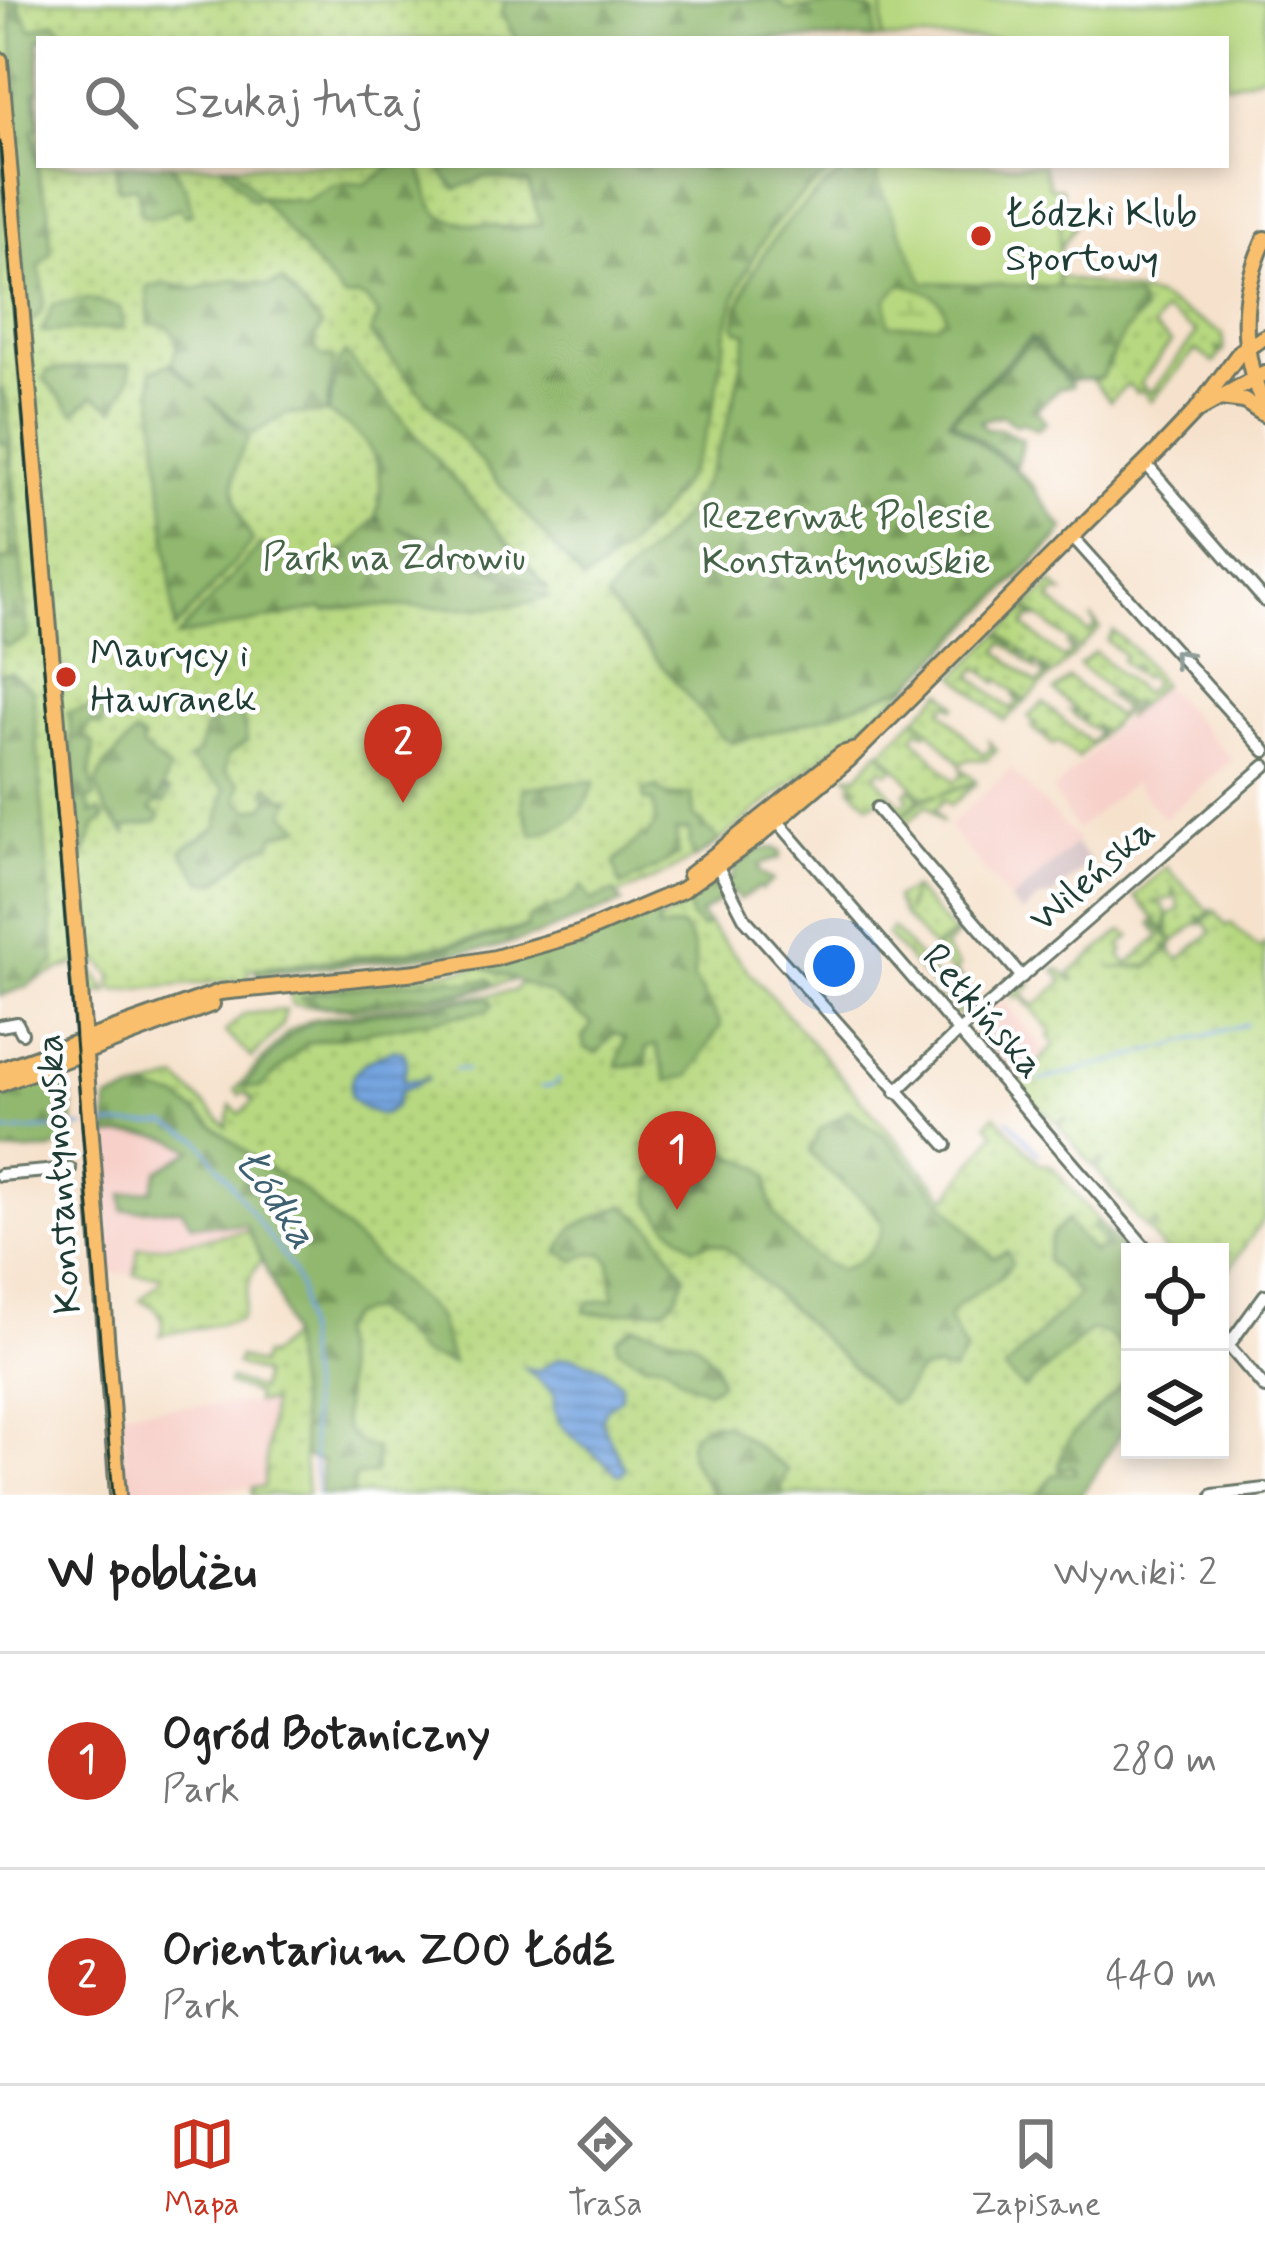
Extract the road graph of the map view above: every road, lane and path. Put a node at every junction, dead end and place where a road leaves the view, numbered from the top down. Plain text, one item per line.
1 (0, 60) edge
2 (1265, 239) edge
3 (1244, 316) junction
4 (1265, 338) edge
5 (1246, 346) junction
6 (1231, 362) junction
7 (1259, 376) edge
8 (1220, 398) junction
9 (1195, 412) junction
10 (1265, 412) edge
11 (1145, 464) junction
12 (1072, 536) junction
13 (1265, 601) edge
14 (1265, 751) edge
15 (1265, 766) edge
16 (877, 808) dead end
17 (774, 816) junction
18 (718, 867) junction
19 (668, 894) junction
20 (1022, 977) junction
21 (0, 1025) edge
22 (960, 1030) junction
23 (22, 1033) dead end
24 (84, 1046) junction
25 (0, 1070) edge
26 (0, 1084) edge
27 (896, 1092) junction
28 (946, 1145) dead end
29 (70, 1169) dead end
30 (0, 1174) edge
31 (1141, 1243) edge
32 (1265, 1295) edge
33 (1229, 1335) edge
34 (1229, 1347) edge
35 (1265, 1388) edge
36 (1265, 1489) edge
37 (1229, 1494) edge
38 (118, 1495) edge
39 (1213, 1495) edge

1 - 24 main road, Konstantynowska
2 - 3 main road
3 - 5 main road
3 - 6 main road
4 - 5 main road
5 - 6 main road
5 - 7 main road
6 - 9 main road
7 - 8 main road
7 - 10 main road
8 - 9 main road
8 - 10 main road
9 - 11 main road
11 - 12 main road
11 - 13 street
14 -> 12 street
12 - 17 main road
15 - 20 street, Wileńska
16 - 20 street
17 - 18 main road
17 - 19 main road
17 - 22 street, Retkińska
18 - 19 main road
18 - 27 street
19 - 24 main road
20 - 22 street, Wileńska
21 - 23 street
22 - 27 street, Wileńska
22 - 31 street, Retkińska
24 - 25 main road
24 - 26 main road
24 - 38 main road, Konstantynowska
27 - 28 street
29 - 30 street
32 - 33 street
34 - 35 street
36 - 37 street
37 - 39 street

